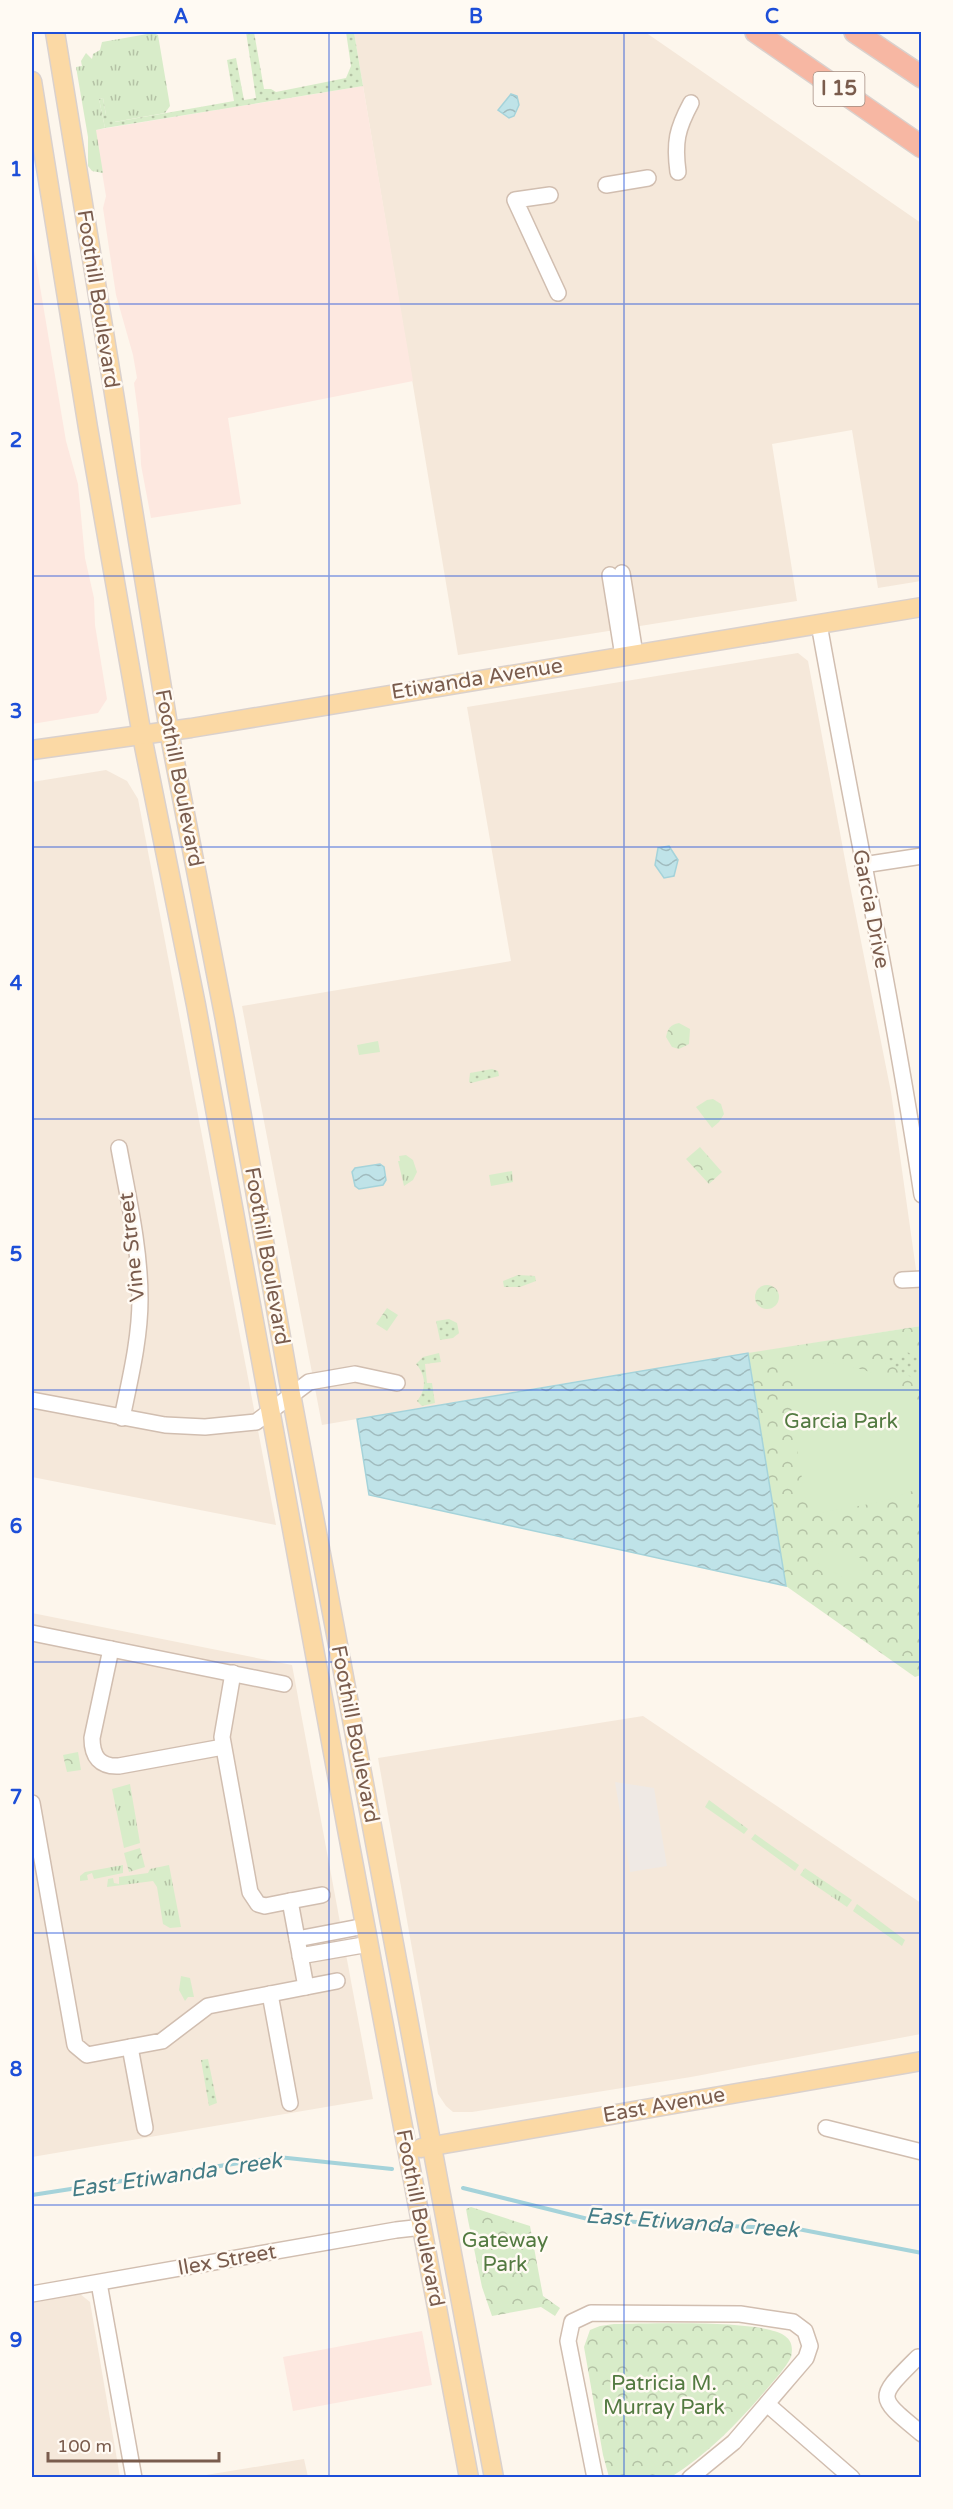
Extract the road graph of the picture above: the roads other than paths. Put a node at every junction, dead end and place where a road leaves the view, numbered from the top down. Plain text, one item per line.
1 (55, 32) edge
2 (756, 32) edge
3 (855, 32) edge
4 (921, 77) edge
5 (32, 81) edge
6 (691, 103) dead end
7 (921, 147) edge
8 (678, 172) dead end
9 (648, 178) dead end
10 (606, 185) dead end
11 (550, 195) dead end
12 (558, 292) dead end
13 (616, 574) dead end
14 (921, 607) edge
15 (819, 624) junction
16 (629, 655) junction
17 (169, 731) junction
18 (142, 736) junction
19 (32, 750) edge
20 (921, 856) edge
21 (862, 865) junction
22 (119, 1148) dead end
23 (921, 1195) edge
24 (921, 1279) edge
25 (902, 1280) dead end
26 (397, 1383) dead end
27 (291, 1394) junction
28 (32, 1400) edge
29 (271, 1411) junction
30 (122, 1418) junction
31 (32, 1633) edge
32 (111, 1649) junction
33 (233, 1673) junction
34 (284, 1684) dead end
35 (223, 1747) junction
36 (32, 1803) edge
37 (322, 1895) dead end
38 (290, 1901) junction
39 (365, 1926) junction
40 (296, 1935) junction
41 (369, 1944) junction
42 (300, 1956) junction
43 (337, 1981) dead end
44 (306, 1987) junction
45 (270, 1994) junction
46 (130, 2047) junction
47 (921, 2061) edge
48 (291, 2103) dead end
49 (145, 2128) dead end
50 (826, 2128) dead end
51 (432, 2146) junction
52 (408, 2150) junction
53 (921, 2152) edge
54 (423, 2227) junction
55 (99, 2283) junction
56 (32, 2294) edge
57 (918, 2357) dead end
58 (767, 2404) junction
59 (921, 2434) edge
60 (134, 2478) edge
61 (469, 2478) edge
62 (494, 2478) edge
63 (595, 2478) edge
64 (690, 2478) edge
65 (852, 2478) edge

1 - 17 main road, Foothill Boulevard
2 - 7 highway, I 15
3 - 4 highway, I 15
5 - 18 main road, Foothill Boulevard
6 - 8 street
9 - 10 street
11 - 12 street
13 - 16 street
14 - 15 main road, Etiwanda Avenue
15 - 16 main road, Etiwanda Avenue
15 - 21 street, Garcia Drive
16 - 17 main road, Etiwanda Avenue
17 - 18 main road, Etiwanda Avenue
17 - 27 main road, Foothill Boulevard
18 - 19 main road, Etiwanda Avenue
18 - 29 main road, Foothill Boulevard
20 - 21 street
21 - 23 street, Garcia Drive
22 - 30 street, Vine Street
24 - 25 street
26 - 27 street
27 - 29 street
27 - 51 main road, Foothill Boulevard
28 - 30 street
29 - 30 street
29 - 39 main road, Foothill Boulevard
31 - 32 street
32 - 33 street
32 - 35 street
33 - 34 street
33 - 35 street
35 - 38 street
36 - 46 street
37 - 38 street
38 - 40 street
39 - 40 street
39 - 41 main road, Foothill Boulevard
40 - 42 street
41 - 42 street
41 - 52 main road, Foothill Boulevard
42 - 44 street
43 - 44 street
44 - 45 street
45 - 46 street
45 - 48 street
46 - 49 street
47 - 51 main road, East Avenue
50 - 53 street
51 - 52 main road, East Avenue
51 - 62 main road, Foothill Boulevard
52 - 54 main road, Foothill Boulevard
54 - 55 street, Ilex Street
54 - 61 main road, Foothill Boulevard
55 - 56 street, Ilex Street
55 - 60 street
57 - 59 street
58 - 63 street
58 - 64 street
58 - 65 street

